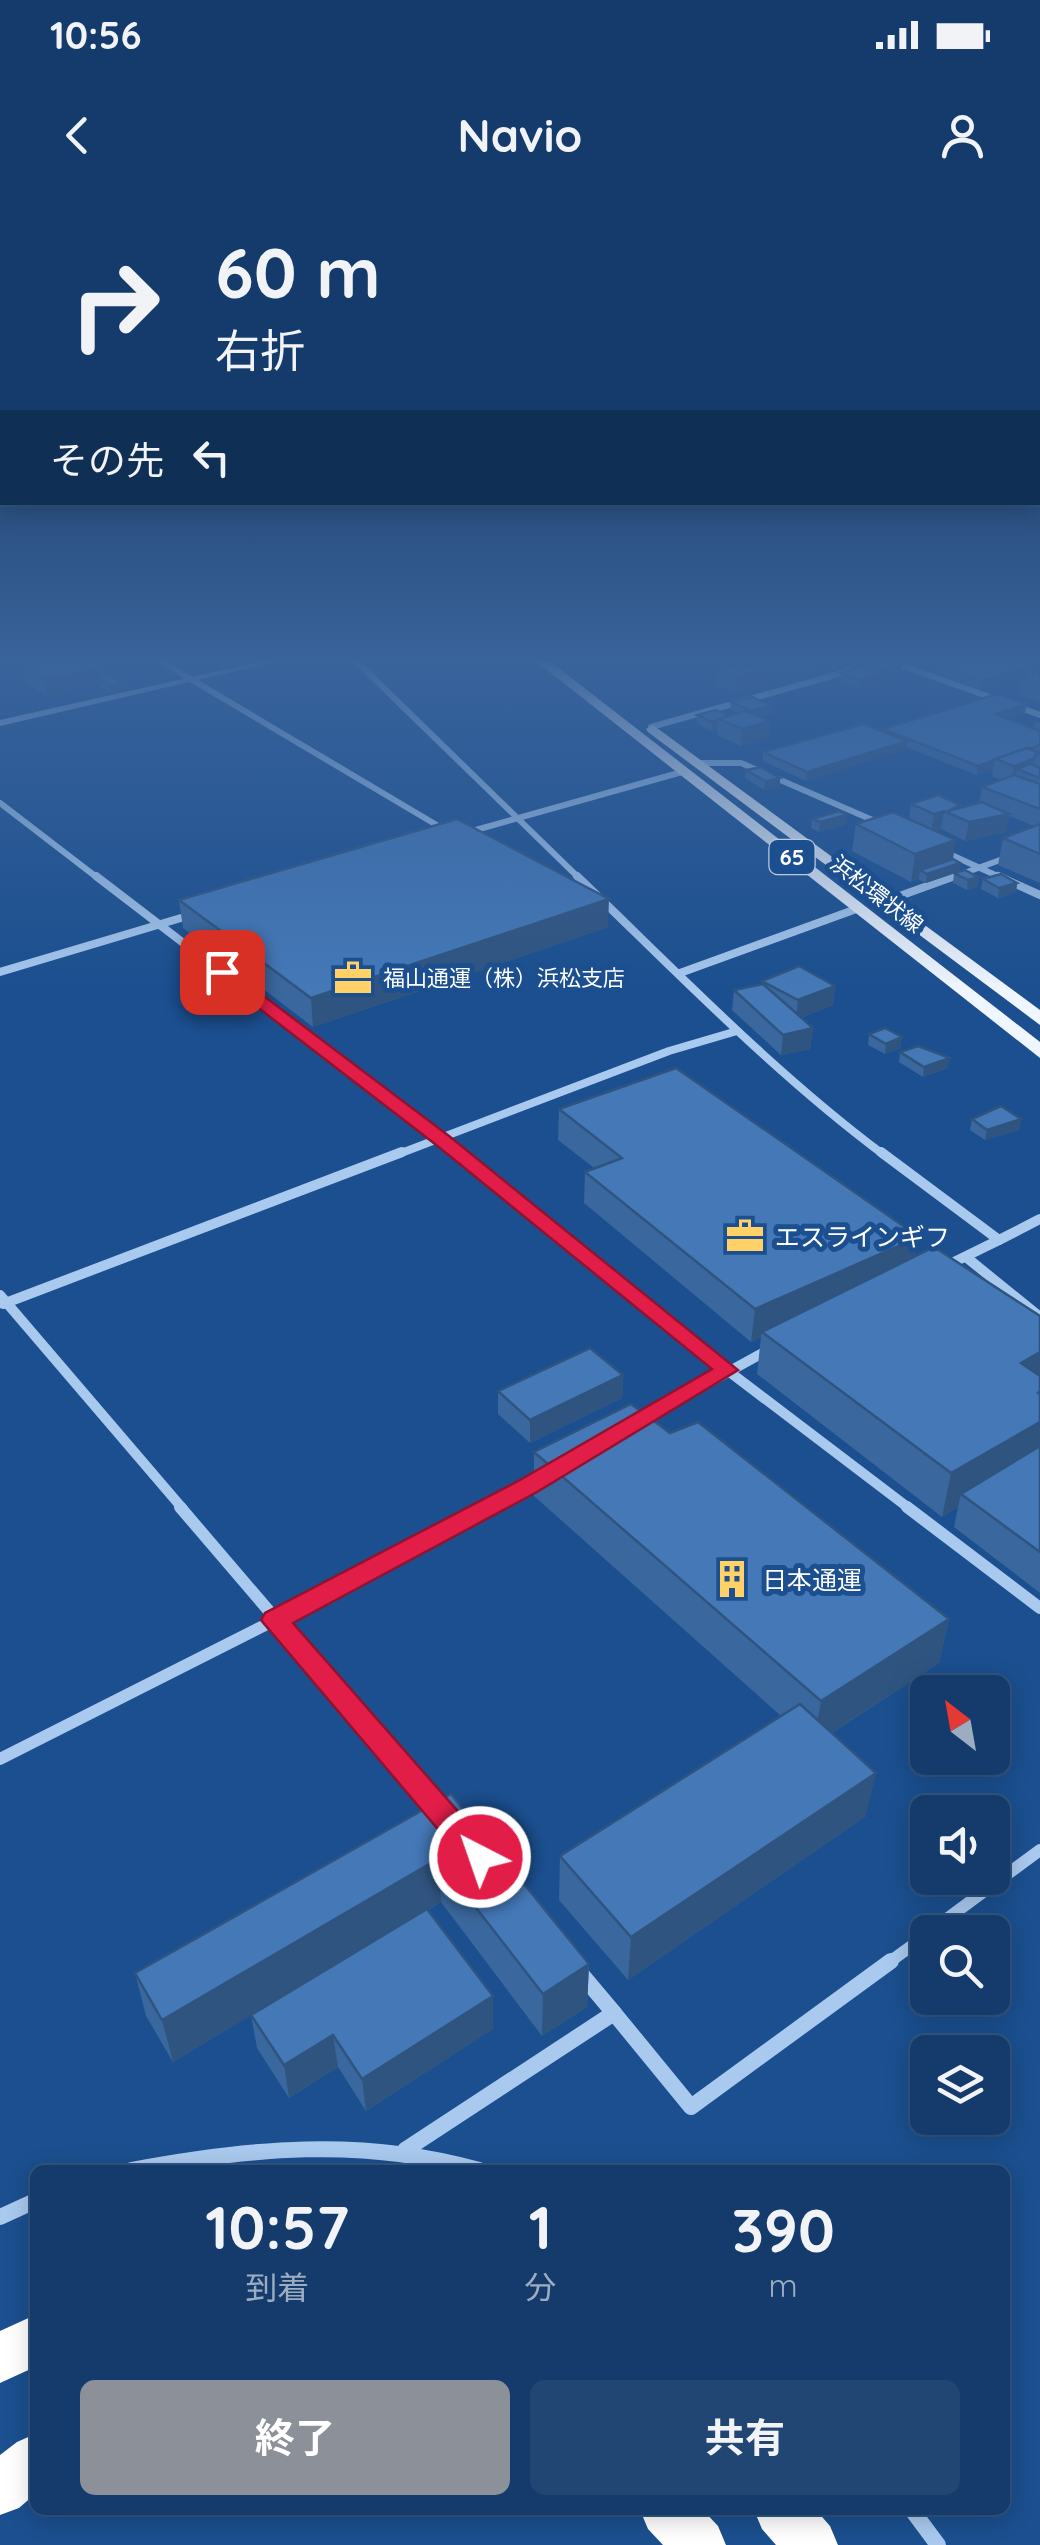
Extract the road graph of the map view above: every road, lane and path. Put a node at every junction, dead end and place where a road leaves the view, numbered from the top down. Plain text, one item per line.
1 (346, 771) edge
2 (471, 771) edge
3 (710, 771) edge
4 (761, 771) edge
5 (682, 772) joint
6 (0, 804) edge
7 (519, 818) junction
8 (893, 828) edge
9 (455, 836) junction
10 (436, 841) edge
11 (928, 844) edge
12 (1025, 850) edge
13 (980, 868) junction
14 (1040, 895) edge
15 (884, 902) junction
16 (859, 908) junction
17 (197, 913) edge
18 (160, 924) junction
19 (0, 972) edge
20 (680, 973) junction
21 (1040, 1019) edge
22 (738, 1031) junction
23 (1040, 1052) edge
24 (442, 1140) junction
25 (1040, 1219) edge
26 (999, 1240) junction
27 (966, 1257) junction
28 (932, 1273) edge
29 (2, 1301) edge
30 (1040, 1318) edge
31 (778, 1346) edge
32 (727, 1370) junction
33 (628, 1428) edge
34 (562, 1466) edge
35 (1040, 1608) edge
36 (275, 1620) junction
37 (0, 1758) edge
38 (446, 1819) edge
39 (1040, 1850) edge
40 (952, 1915) edge
41 (910, 1946) edge
42 (576, 1968) edge
43 (614, 2013) junction
44 (405, 2150) junction
45 (157, 2165) edge
46 (460, 2165) edge
47 (30, 2203) edge
48 (0, 2217) edge
49 (30, 2343) edge
50 (0, 2358) edge
51 (30, 2464) edge
52 (0, 2489) edge
53 (671, 2515) edge
54 (785, 2515) edge
55 (916, 2515) edge
56 (699, 2545) edge
57 (811, 2545) edge
58 (938, 2545) edge

1 - 9 street
2 - 7 street
3 - 15 main road, 浜松環状線 / 65
4 - 8 street
5 - 7 street
5 - 16 main road, 浜松環状線 / 65
6 - 18 street
7 - 9 street
7 - 20 street
9 - 10 street
11 - 13 street
12 - 13 street
13 - 14 street
13 - 15 street
15 - 21 main road, 浜松環状線 / 65
16 - 20 street
16 - 23 main road, 浜松環状線 / 65
17 - 18 street
18 - 19 street
18 - 24 street
20 - 22 street
22 - 24 street
22 - 26 street
24 - 29 street
24 - 32 street
25 - 26 street
26 - 27 street
27 - 28 street
27 - 30 street
29 - 36 street
31 - 32 street
32 - 33 street
32 - 35 street
34 - 36 street
36 - 37 street
36 - 38 street
39 - 40 street
41 - 43 street
42 - 43 street
43 - 44 street
44 - 45 street
44 - 46 street
47 - 48 street
49 - 50 highway
51 - 52 highway
53 - 56 highway
54 - 57 highway
55 - 58 street

